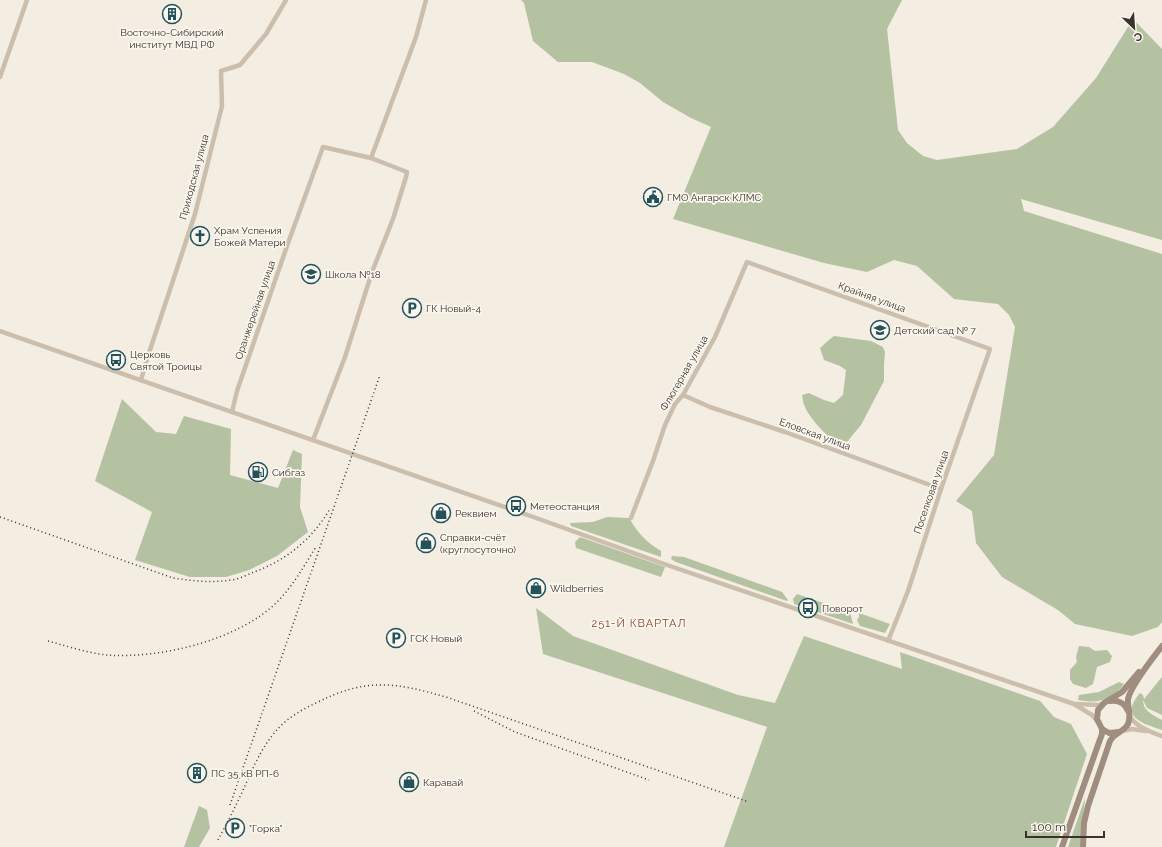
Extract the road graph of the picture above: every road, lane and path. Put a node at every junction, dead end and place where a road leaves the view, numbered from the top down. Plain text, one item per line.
1 (27, 0) edge
2 (286, 0) edge
3 (426, 0) edge
4 (0, 77) edge
5 (371, 158) junction
6 (747, 262) joint
7 (0, 332) edge
8 (990, 349) joint
9 (141, 380) junction
10 (683, 395) junction
11 (232, 412) junction
12 (313, 440) junction
13 (941, 489) junction
14 (631, 518) dead end
15 (888, 641) junction
16 (1162, 646) edge
17 (1153, 658) junction
18 (1107, 702) junction
19 (1074, 704) junction
20 (1130, 716) junction
21 (1100, 727) junction
22 (1150, 731) junction
23 (1120, 732) junction
24 (1162, 736) edge
25 (1062, 847) edge
26 (1083, 847) edge

1 - 4 street
2 - 9 street, Приходская улица
3 - 5 street
5 - 11 street, Оранжерейная улица
5 - 12 street
6 - 8 street, Крайняя улица
6 - 10 street, Флюгерная улица
7 - 9 street
8 - 13 street, Поселковая улица
9 - 11 street
10 - 13 street, Еловская улица
10 - 14 street, Флюгерная улица
11 - 12 street
12 - 15 street
13 - 15 street, Поселковая улица
15 - 19 street
16 - 17 main road
17 - 18 main road
17 - 20 main road
18 - 19 street
18 - 20 main road
18 - 21 main road
19 - 21 street
20 - 22 street
20 - 23 main road
21 - 23 main road
21 - 25 main road
22 - 23 street
22 - 24 street
23 - 26 main road

